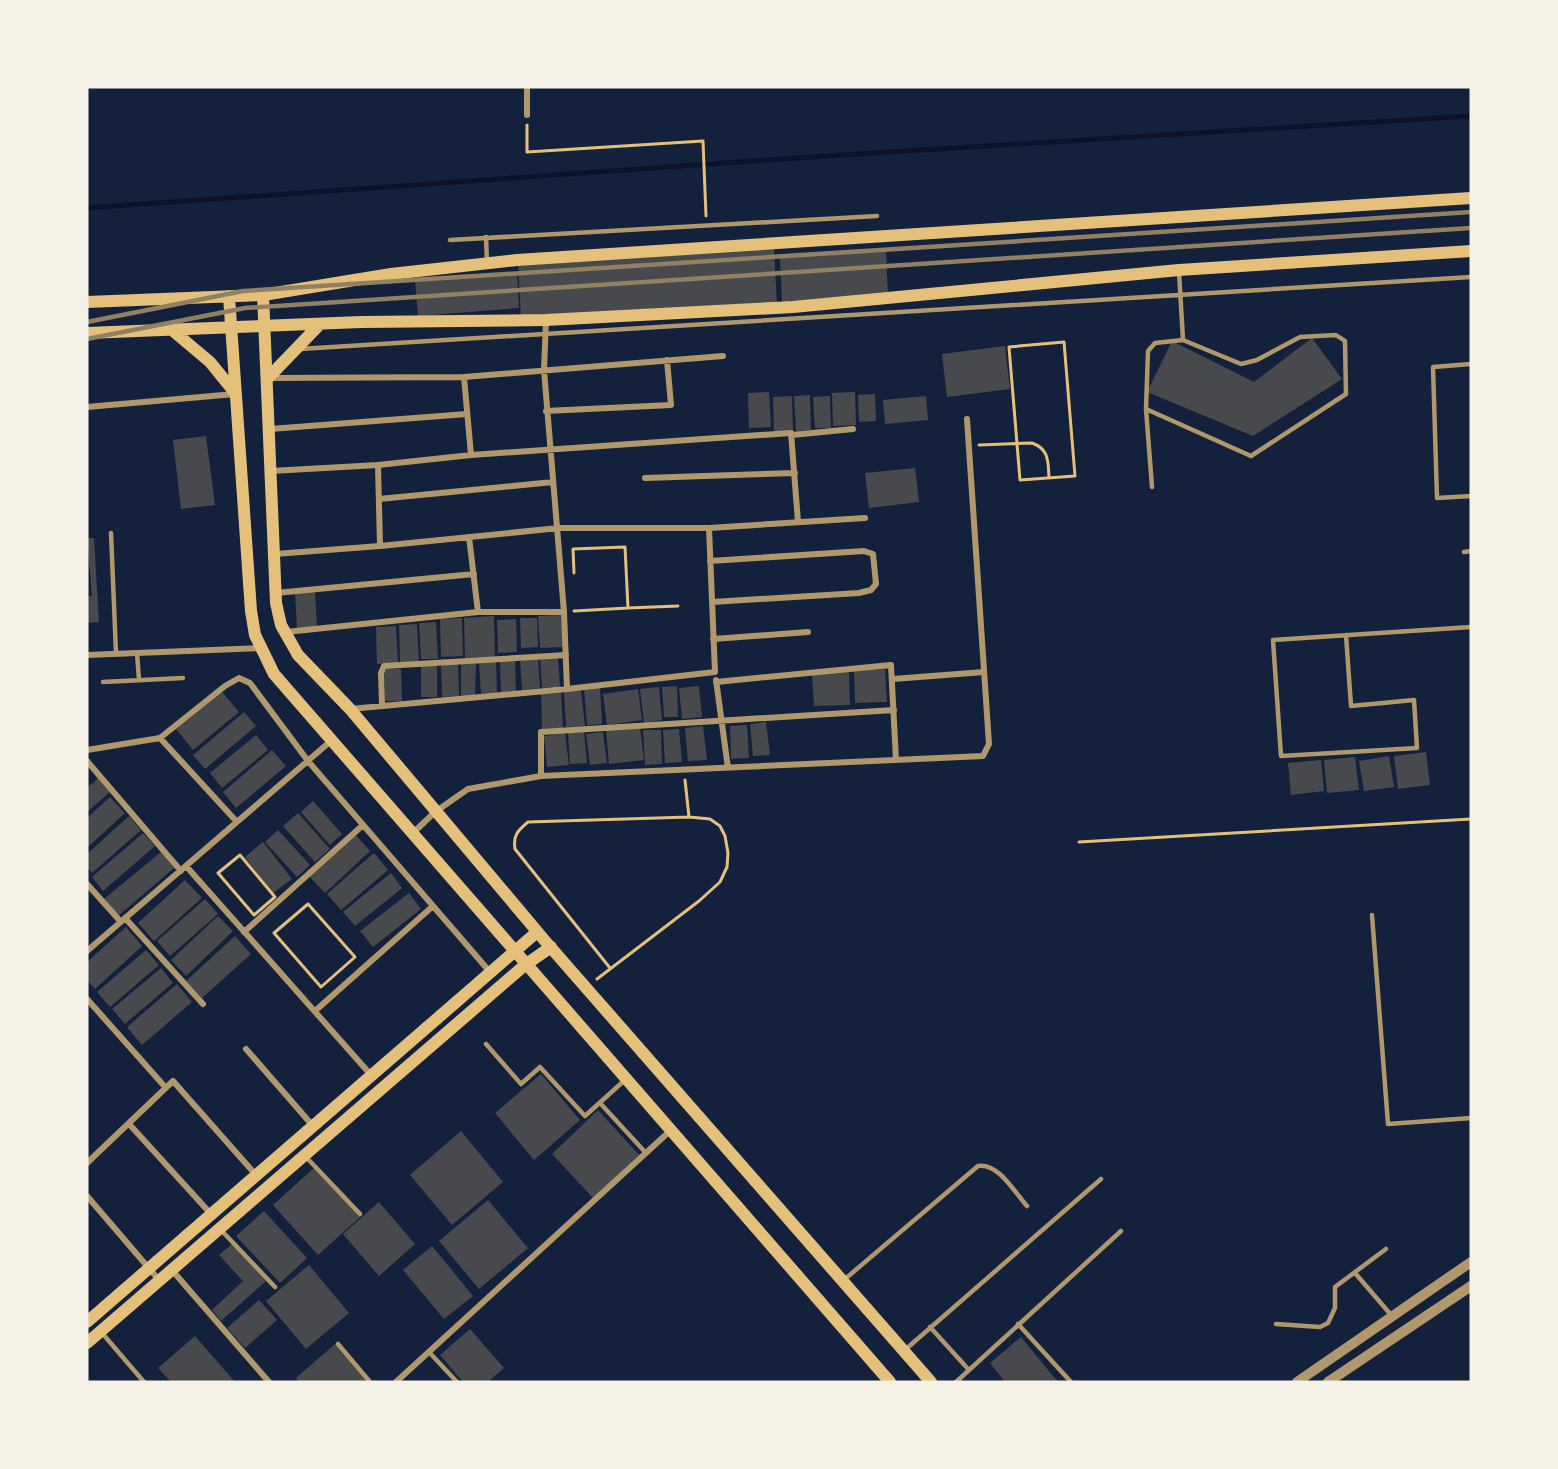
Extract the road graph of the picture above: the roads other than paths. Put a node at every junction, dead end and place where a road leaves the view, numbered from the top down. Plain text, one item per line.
1 (527, 87) edge
2 (527, 116) road end
3 (1471, 198) edge
4 (877, 216) dead end
5 (486, 237) junction
6 (450, 240) dead end
7 (1471, 250) edge
8 (487, 263) junction
9 (1179, 270) junction
10 (1471, 277) edge
11 (263, 295) junction
12 (1181, 295) junction
13 (229, 296) junction
14 (87, 302) edge
15 (837, 303) junction
16 (839, 316) junction
17 (513, 320) junction
18 (546, 320) junction
19 (455, 321) junction
20 (320, 324) junction
21 (266, 326) junction
22 (231, 328) junction
23 (172, 330) junction
24 (87, 333) edge
25 (545, 334) junction
26 (513, 336) junction
27 (457, 338) junction
28 (1183, 340) junction
29 (294, 349) junction
30 (723, 356) dead end
31 (667, 360) junction
32 (1471, 364) edge
33 (544, 370) junction
34 (464, 377) junction
35 (268, 378) junction
36 (236, 394) junction
37 (87, 406) edge
38 (1146, 409) junction
39 (546, 411) junction
40 (467, 414) junction
41 (967, 419) dead end
42 (270, 429) junction
43 (853, 429) dead end
44 (792, 435) junction
45 (549, 450) junction
46 (471, 454) junction
47 (378, 465) junction
48 (271, 471) junction
49 (795, 473) junction
50 (645, 477) dead end
51 (553, 482) junction
52 (1152, 487) dead end
53 (1471, 496) edge
54 (379, 499) junction
55 (866, 518) dead end
56 (798, 522) junction
57 (559, 528) junction
58 (709, 528) junction
59 (111, 533) dead end
60 (469, 537) junction
61 (380, 546) junction
62 (1471, 551) edge
63 (1464, 552) dead end
64 (275, 554) junction
65 (710, 561) junction
66 (474, 574) junction
67 (276, 593) junction
68 (712, 602) junction
69 (478, 612) junction
70 (564, 612) junction
71 (1471, 627) edge
72 (286, 632) junction
73 (808, 632) dead end
74 (1346, 635) junction
75 (713, 639) junction
76 (260, 648) junction
77 (116, 653) junction
78 (137, 653) junction
79 (87, 654) edge
80 (566, 655) junction
81 (715, 672) junction
82 (984, 672) junction
83 (183, 678) dead end
84 (893, 679) junction
85 (139, 680) junction
86 (103, 682) dead end
87 (716, 682) junction
88 (567, 689) junction
89 (382, 705) junction
90 (350, 709) junction
91 (894, 710) junction
92 (722, 721) junction
93 (160, 738) junction
94 (332, 740) junction
95 (87, 750) edge
96 (896, 760) junction
97 (87, 761) edge
98 (308, 761) junction
99 (728, 768) junction
100 (541, 776) junction
101 (435, 812) junction
102 (237, 822) junction
103 (363, 825) junction
104 (413, 833) junction
105 (183, 868) junction
106 (87, 884) edge
107 (433, 906) junction
108 (1372, 915) dead end
109 (123, 920) junction
110 (244, 932) junction
111 (537, 932) junction
112 (551, 948) junction
113 (87, 951) edge
114 (514, 951) junction
115 (525, 965) junction
116 (490, 972) junction
117 (87, 999) edge
118 (203, 1004) dead end
119 (315, 1011) junction
120 (486, 1044) dead end
121 (246, 1049) dead end
122 (371, 1075) junction
123 (626, 1079) junction
124 (166, 1088) junction
125 (600, 1103) junction
126 (1471, 1118) edge
127 (130, 1125) junction
128 (313, 1126) junction
129 (671, 1131) junction
130 (646, 1153) junction
131 (304, 1155) junction
132 (87, 1163) edge
133 (257, 1175) junction
134 (1101, 1179) dead end
135 (87, 1196) edge
136 (1027, 1206) dead end
137 (360, 1214) dead end
138 (211, 1215) junction
139 (219, 1228) junction
140 (1121, 1231) dead end
141 (1386, 1249) dead end
142 (1471, 1262) edge
143 (149, 1269) junction
144 (171, 1269) junction
145 (1355, 1273) junction
146 (159, 1280) junction
147 (843, 1281) junction
148 (1471, 1286) edge
149 (275, 1287) dead end
150 (1392, 1316) junction
151 (87, 1322) edge
152 (1018, 1324) junction
153 (1276, 1324) dead end
154 (930, 1327) junction
155 (100, 1331) junction
156 (87, 1343) edge
157 (338, 1344) dead end
158 (904, 1351) junction
159 (429, 1352) junction
160 (969, 1370) junction
161 (144, 1382) edge
162 (269, 1382) edge
163 (370, 1382) edge
164 (396, 1382) edge
165 (457, 1382) edge
166 (890, 1382) edge
167 (931, 1382) edge
168 (956, 1382) edge
169 (1071, 1382) edge
170 (1298, 1382) edge
171 (1328, 1382) edge

1 - 2 street
3 - 8 main road
4 - 5 lane
5 - 6 lane
5 - 8 lane
7 - 9 main road
8 - 11 main road
9 - 12 lane
9 - 15 main road
10 - 12 lane
11 - 13 main road
11 - 21 main road
12 - 16 lane
12 - 28 lane
13 - 14 main road
13 - 22 main road
15 - 16 lane
15 - 18 main road
16 - 25 lane
17 - 18 main road
17 - 19 main road
17 - 26 lane
18 - 25 street
19 - 20 main road
19 - 27 lane
20 - 21 main road
20 - 29 main road
21 - 22 main road
21 - 35 main road
22 - 23 main road
22 - 36 main road
23 - 24 main road
23 - 36 main road
25 - 26 lane
25 - 33 street
26 - 27 lane
27 - 29 lane
28 - 38 lane
28 - 38 lane
29 - 35 main road
30 - 31 street
31 - 33 street
31 - 39 street
32 - 53 lane
33 - 34 street
33 - 39 street
34 - 35 street
34 - 40 street
35 - 42 main road
36 - 37 street
36 - 76 main road
38 - 52 lane
39 - 45 street
40 - 42 street
40 - 46 street
41 - 82 street
42 - 48 main road
43 - 44 street
44 - 45 street
44 - 49 street
45 - 46 street
45 - 51 street
46 - 47 street
47 - 48 street
47 - 54 street
48 - 64 main road
49 - 50 street
49 - 56 street
51 - 54 street
51 - 57 street
54 - 61 street
55 - 56 street
56 - 58 street
57 - 58 street
57 - 60 street
57 - 70 street
58 - 65 street
59 - 77 lane
60 - 61 street
60 - 66 street
61 - 64 street
62 - 63 lane
64 - 67 main road
65 - 68 street
65 - 68 street
66 - 67 street
66 - 69 street
67 - 72 main road
68 - 75 street
69 - 70 street
69 - 72 street
70 - 80 street
71 - 74 lane
72 - 90 main road
73 - 75 street
74 - 74 lane
75 - 81 street
76 - 78 street
76 - 94 main road
77 - 78 street
77 - 79 street
78 - 85 lane
80 - 88 street
80 - 89 street
81 - 87 street
81 - 88 street
82 - 84 street
82 - 96 street
83 - 85 lane
84 - 87 street
84 - 91 street
85 - 86 lane
87 - 92 street
88 - 89 street
89 - 90 street
90 - 101 main road
91 - 92 street
91 - 96 street
92 - 99 street
92 - 100 street
93 - 95 street
93 - 98 street
93 - 102 street
94 - 98 street
94 - 104 main road
96 - 99 street
97 - 105 street
98 - 102 street
98 - 103 street
99 - 100 street
100 - 101 street
101 - 104 street
101 - 111 main road
102 - 105 street
103 - 107 street
103 - 110 street
104 - 114 main road
105 - 109 street
105 - 110 street
106 - 109 street
107 - 116 street
107 - 119 street
108 - 126 lane
109 - 113 street
109 - 118 street
110 - 119 street
111 - 112 main road
111 - 114 main road
112 - 115 main road
112 - 147 main road
114 - 115 main road
114 - 116 main road
115 - 123 main road
115 - 131 main road
116 - 122 main road
117 - 124 street
119 - 122 street
120 - 125 lane
121 - 128 street
122 - 128 main road
123 - 125 lane
123 - 129 main road
124 - 127 street
124 - 133 street
125 - 130 lane
127 - 132 street
127 - 138 street
128 - 133 main road
129 - 130 street
129 - 166 main road
130 - 159 street
131 - 137 lane
131 - 139 main road
133 - 138 main road
134 - 154 lane
135 - 143 street
136 - 147 lane
138 - 143 main road
139 - 144 main road
139 - 149 lane
140 - 152 lane
141 - 145 lane
142 - 150 street
143 - 146 street
143 - 151 main road
144 - 146 main road
144 - 162 street
145 - 150 lane
145 - 153 lane
146 - 155 main road
147 - 158 main road
148 - 171 street
150 - 170 street
152 - 160 lane
152 - 169 lane
154 - 158 lane
154 - 160 lane
155 - 156 main road
155 - 161 lane
157 - 163 lane
158 - 167 main road
159 - 164 street
159 - 165 lane
160 - 168 lane

